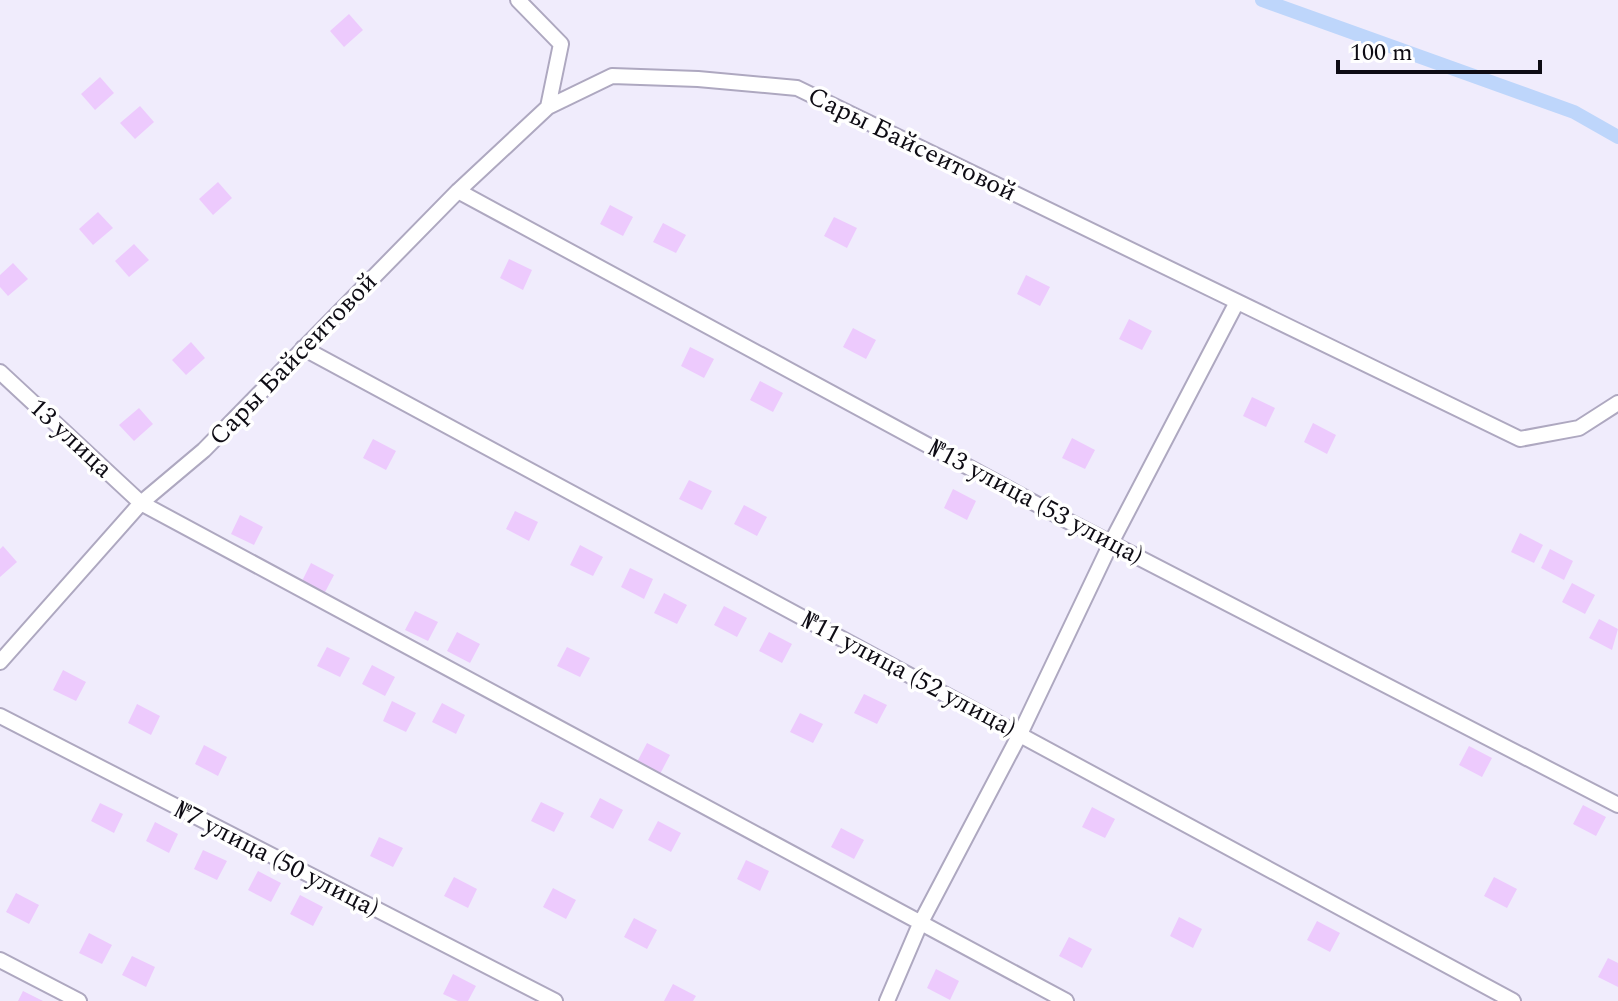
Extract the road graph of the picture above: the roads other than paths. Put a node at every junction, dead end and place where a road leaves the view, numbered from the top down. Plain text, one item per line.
1 (518, 0) edge
2 (548, 107) junction
3 (458, 191) junction
4 (1237, 302) junction
5 (303, 348) junction
6 (0, 372) edge
7 (1618, 403) edge
8 (141, 503) junction
9 (1111, 543) junction
10 (0, 662) edge
11 (0, 716) edge
12 (1020, 734) junction
13 (1618, 805) edge
14 (920, 924) junction
15 (0, 960) edge
16 (79, 1001) edge
17 (555, 1001) edge
18 (887, 1001) edge
19 (1066, 1001) edge
20 (1513, 1001) edge

1 - 2 street
2 - 3 street, Сары Байсеитовой
2 - 4 street, Сары Байсеитовой
3 - 5 street, Сары Байсеитовой
3 - 9 street, №13 улица (53 улица)
4 - 7 street, Сары Байсеитовой
4 - 9 street
5 - 8 street, Сары Байсеитовой
5 - 12 street, №11 улица (52 улица)
6 - 8 street, 13 улица
8 - 10 street, Сары Байсеитовой
8 - 14 street, 13 улица
9 - 12 street
9 - 13 street, №13 улица (53 улица)
11 - 17 street, №7 улица (50 улица)
12 - 14 street
12 - 20 street, №11 улица (52 улица)
14 - 18 street
14 - 19 street, 13 улица
15 - 16 street

